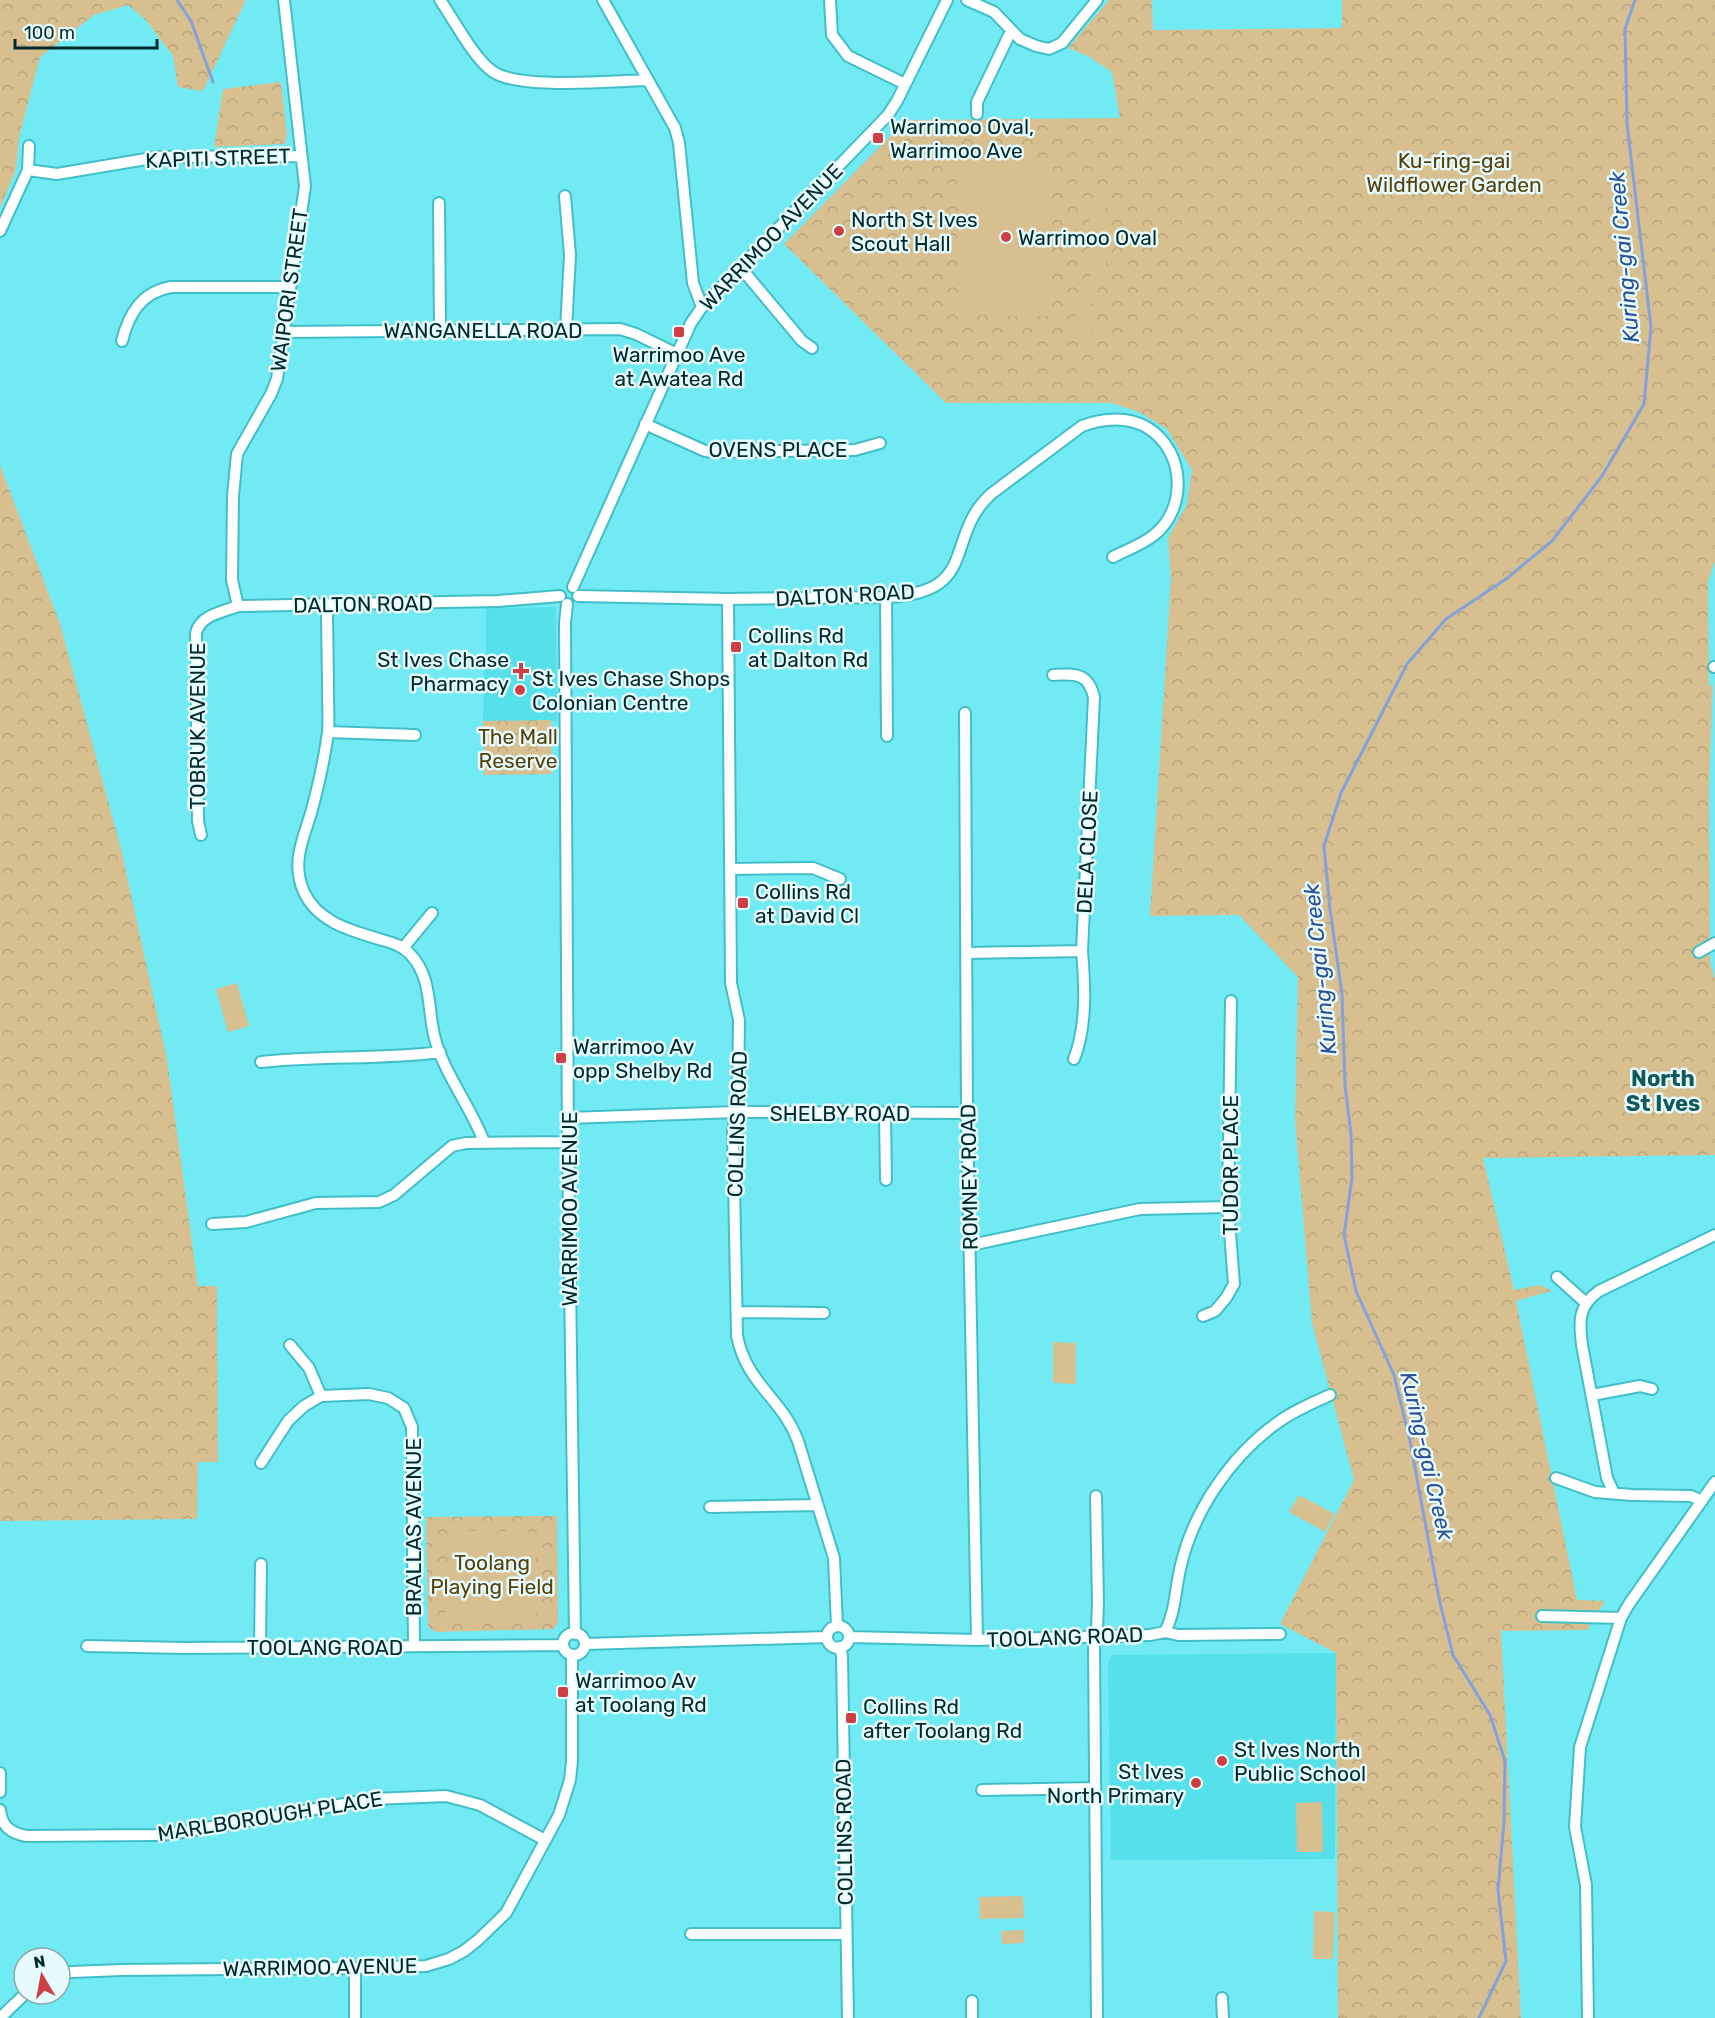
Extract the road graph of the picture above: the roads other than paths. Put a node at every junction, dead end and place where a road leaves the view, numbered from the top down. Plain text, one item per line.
1 (284, 0) edge
2 (440, 0) edge
3 (603, 0) edge
4 (830, 0) edge
5 (947, 0) edge
6 (967, 0) edge
7 (1097, 0) edge
8 (1011, 32) junction
9 (648, 80) junction
10 (905, 84) junction
11 (977, 114) dead end
12 (29, 146) dead end
13 (301, 156) junction
14 (28, 170) junction
15 (565, 196) dead end
16 (439, 202) dead end
17 (0, 231) edge
18 (741, 268) junction
19 (290, 287) junction
20 (702, 307) junction
21 (566, 330) junction
22 (440, 331) junction
23 (285, 332) junction
24 (122, 340) dead end
25 (812, 348) dead end
26 (677, 354) junction
27 (645, 424) junction
28 (880, 443) dead end
29 (1113, 557) dead end
30 (575, 592) junction
31 (886, 597) junction
32 (728, 599) junction
33 (563, 600) junction
34 (327, 605) junction
35 (238, 606) junction
36 (1053, 675) dead end
37 (965, 712) dead end
38 (328, 732) junction
39 (415, 735) dead end
40 (887, 735) dead end
41 (201, 835) dead end
42 (730, 869) junction
43 (840, 879) dead end
44 (432, 913) dead end
45 (1715, 943) edge
46 (403, 948) junction
47 (1082, 951) junction
48 (1699, 952) dead end
49 (968, 953) junction
50 (1231, 1001) dead end
51 (440, 1052) junction
52 (1074, 1059) dead end
53 (261, 1062) dead end
54 (736, 1112) junction
55 (967, 1113) junction
56 (885, 1114) junction
57 (569, 1118) junction
58 (484, 1142) junction
59 (568, 1142) junction
60 (886, 1180) dead end
61 (1228, 1207) junction
62 (212, 1224) dead end
63 (1715, 1235) edge
64 (971, 1245) junction
65 (1557, 1277) dead end
66 (1586, 1303) junction
67 (736, 1312) junction
68 (824, 1313) dead end
69 (1203, 1316) dead end
70 (290, 1345) dead end
71 (1652, 1389) dead end
72 (1330, 1395) dead end
73 (1592, 1395) junction
74 (321, 1396) junction
75 (261, 1463) dead end
76 (1556, 1478) dead end
77 (1715, 1482) edge
78 (1614, 1493) junction
79 (1096, 1496) dead end
80 (1702, 1501) junction
81 (816, 1505) junction
82 (710, 1507) dead end
83 (261, 1564) dead end
84 (1542, 1616) dead end
85 (1621, 1618) junction
86 (837, 1626) junction
87 (1165, 1632) junction
88 (575, 1634) junction
89 (1280, 1635) dead end
90 (827, 1637) junction
91 (849, 1637) junction
92 (1096, 1637) junction
93 (977, 1641) junction
94 (585, 1644) junction
95 (563, 1645) junction
96 (87, 1646) dead end
97 (414, 1646) junction
98 (260, 1647) junction
99 (840, 1647) junction
100 (572, 1655) junction
101 (0, 1773) edge
102 (1093, 1788) junction
103 (982, 1790) dead end
104 (0, 1792) edge
105 (0, 1810) edge
106 (545, 1840) junction
107 (846, 1934) junction
108 (691, 1935) dead end
109 (355, 1968) junction
110 (72, 1972) edge
111 (1222, 1998) dead end
112 (972, 2001) dead end
113 (12, 2006) edge
114 (0, 2018) edge
115 (355, 2018) edge
116 (848, 2018) edge
117 (972, 2018) edge
118 (1097, 2018) edge
119 (1223, 2018) edge
120 (1588, 2018) edge

1 - 13 street, WAIPORI STREET
2 - 9 street
3 - 9 street
4 - 10 street
5 - 10 street, WARRIMOO AVENUE
6 - 8 street
7 - 8 street
8 - 11 street
9 - 20 street
10 - 18 street, WARRIMOO AVENUE
12 - 14 street
13 - 14 street, KAPITI STREET
13 - 19 street, WAIPORI STREET
14 - 17 street
15 - 21 street
16 - 22 street
18 - 20 street, WARRIMOO AVENUE
18 - 25 street
19 - 23 street, WAIPORI STREET
19 - 24 street
20 - 26 street, WARRIMOO AVENUE
21 - 22 street, WANGANELLA ROAD
21 - 26 street, WANGANELLA ROAD
22 - 23 street, WANGANELLA ROAD
23 - 35 street, WAIPORI STREET
26 - 27 street, WARRIMOO AVENUE
27 - 28 street, OVENS PLACE
27 - 30 street, WARRIMOO AVENUE
29 - 31 street, DALTON ROAD
30 - 32 street, DALTON ROAD
30 - 33 street
30 - 33 street
31 - 32 street, DALTON ROAD
31 - 40 street
32 - 42 street, COLLINS ROAD
33 - 34 street, DALTON ROAD
33 - 57 street, WARRIMOO AVENUE
34 - 35 street, DALTON ROAD
34 - 38 street
35 - 41 street, TOBRUK AVENUE
36 - 47 street, DELA CLOSE
37 - 49 street, ROMNEY ROAD
38 - 39 street
38 - 46 street
42 - 43 street
42 - 54 street, COLLINS ROAD
44 - 46 street
45 - 48 street
46 - 51 street
47 - 49 street
47 - 52 street, DELA CLOSE
49 - 55 street, ROMNEY ROAD
50 - 61 street, TUDOR PLACE
51 - 53 street
51 - 58 street
54 - 56 street, SHELBY ROAD
54 - 57 street, SHELBY ROAD
54 - 67 street, COLLINS ROAD
55 - 56 street, SHELBY ROAD
55 - 64 street, ROMNEY ROAD
56 - 60 street
57 - 59 street, WARRIMOO AVENUE
58 - 59 street
58 - 62 street
59 - 88 street, WARRIMOO AVENUE
61 - 64 street
61 - 69 street, TUDOR PLACE
63 - 66 street
64 - 93 street, ROMNEY ROAD
65 - 66 street
66 - 73 street
67 - 68 street
67 - 81 street, COLLINS ROAD
70 - 74 street
71 - 73 street
72 - 87 street
73 - 78 street
74 - 75 street
74 - 97 street, BRALLAS AVENUE
76 - 78 street
77 - 80 street
78 - 80 street
79 - 92 street
80 - 85 street
81 - 82 street
81 - 86 street, COLLINS ROAD
83 - 98 street
84 - 85 street
85 - 120 street
86 - 90 street
86 - 91 street
87 - 89 street, TOOLANG ROAD
87 - 92 street, TOOLANG ROAD
88 - 94 street
88 - 95 street
90 - 94 street
90 - 99 street
91 - 93 street, TOOLANG ROAD
91 - 99 street
92 - 93 street, TOOLANG ROAD
92 - 102 street
94 - 100 street
95 - 97 street, TOOLANG ROAD
95 - 100 street
96 - 98 street, TOOLANG ROAD
97 - 98 street, TOOLANG ROAD
99 - 107 street, COLLINS ROAD
100 - 106 street, WARRIMOO AVENUE
101 - 104 street
102 - 103 street
102 - 118 street
105 - 106 street, MARLBOROUGH PLACE
106 - 109 street, WARRIMOO AVENUE
107 - 108 street
107 - 116 street, COLLINS ROAD
109 - 110 street, WARRIMOO AVENUE
109 - 115 street
111 - 119 street
112 - 117 street
113 - 114 street

